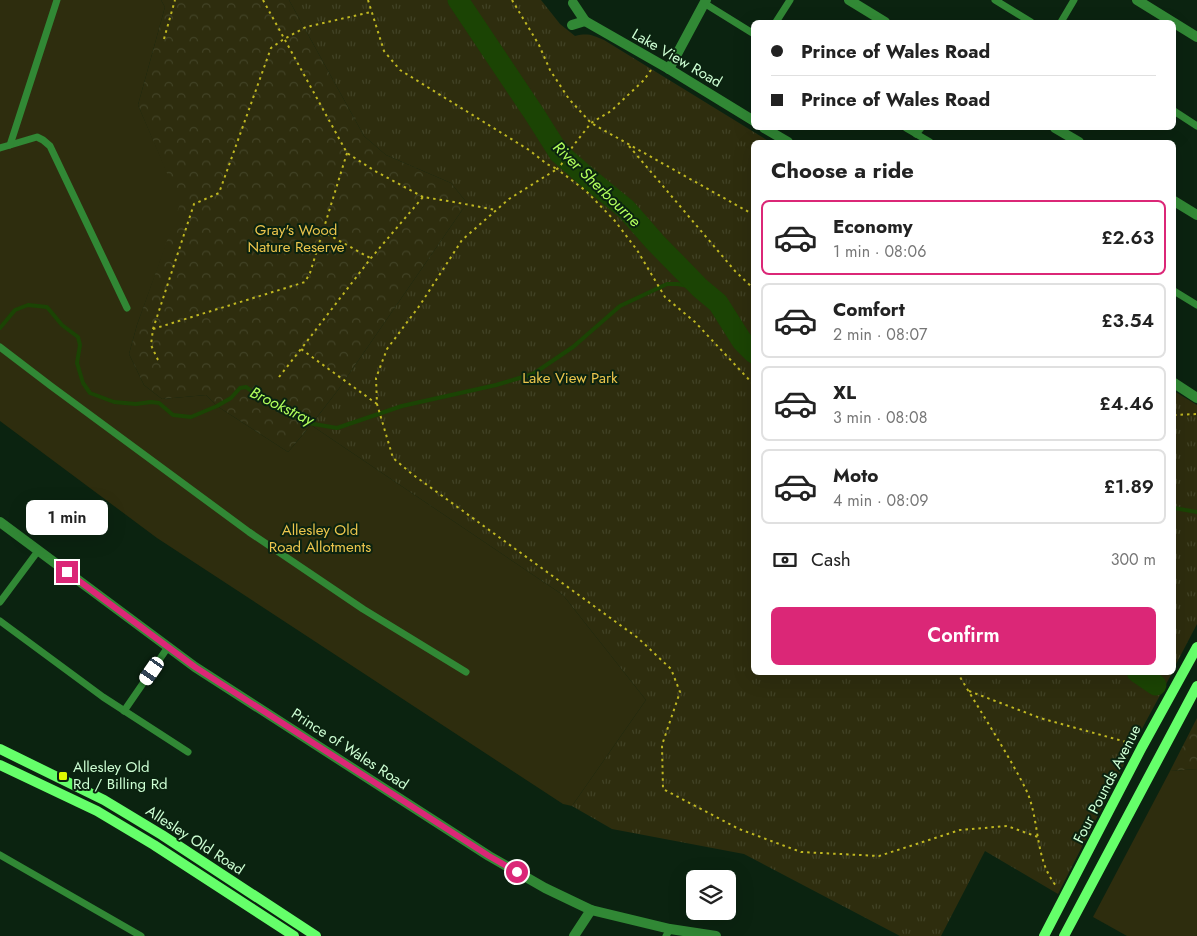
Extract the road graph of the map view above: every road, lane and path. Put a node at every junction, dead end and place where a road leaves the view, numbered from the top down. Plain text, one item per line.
1 (57, 0) edge
2 (175, 0) edge
3 (263, 0) edge
4 (368, 0) edge
5 (512, 0) edge
6 (790, 0) edge
7 (849, 0) edge
8 (995, 0) edge
9 (1074, 0) edge
10 (705, 2) edge
11 (1143, 2) edge
12 (573, 3) dead end
13 (372, 12) junction
14 (777, 20) edge
15 (882, 20) edge
16 (1028, 20) edge
17 (1062, 20) edge
18 (1171, 20) edge
19 (585, 21) junction
20 (1176, 23) edge
21 (572, 25) dead end
22 (751, 32) edge
23 (1197, 37) edge
24 (284, 38) junction
25 (164, 39) dead end
26 (656, 61) junction
27 (669, 68) junction
28 (1176, 112) edge
29 (751, 119) edge
30 (591, 123) junction
31 (1197, 126) edge
32 (767, 130) edge
33 (1058, 130) edge
34 (918, 131) edge
35 (785, 140) edge
36 (928, 140) edge
37 (1076, 140) edge
38 (627, 144) junction
39 (10, 145) junction
40 (0, 148) edge
41 (347, 153) junction
42 (557, 169) junction
43 (423, 197) junction
44 (1176, 202) edge
45 (496, 210) junction
46 (751, 213) edge
47 (1197, 215) edge
48 (322, 232) junction
49 (371, 258) junction
50 (751, 286) edge
51 (1176, 291) edge
52 (1197, 305) edge
53 (127, 308) dead end
54 (153, 328) junction
55 (0, 346) edge
56 (301, 349) junction
57 (158, 360) dead end
58 (279, 377) dead end
59 (751, 382) edge
60 (1176, 384) edge
61 (1197, 398) edge
62 (377, 404) junction
63 (1197, 414) edge
64 (1176, 415) edge
65 (0, 522) edge
66 (38, 551) junction
67 (0, 602) edge
68 (0, 621) edge
69 (168, 647) junction
70 (1197, 647) edge
71 (466, 672) dead end
72 (959, 675) edge
73 (1197, 686) edge
74 (968, 690) junction
75 (124, 711) junction
76 (1142, 747) junction
77 (0, 749) edge
78 (188, 752) dead end
79 (0, 765) edge
80 (1038, 837) junction
81 (0, 855) edge
82 (240, 887) junction
83 (234, 897) junction
84 (1065, 897) junction
85 (591, 910) junction
86 (668, 933) edge
87 (141, 936) edge
88 (294, 936) edge
89 (316, 936) edge
90 (574, 936) edge
91 (716, 936) edge
92 (1044, 936) edge
93 (1064, 936) edge

1 - 39 lane
2 - 25 path
3 - 24 path
4 - 13 path
5 - 30 path
6 - 14 lane
7 - 15 street
8 - 16 lane
9 - 17 lane
10 - 22 lane
10 - 27 street
11 - 18 street
12 - 19 street, Lake View Road
13 - 24 path
13 - 42 path
19 - 21 street
19 - 26 street, Lake View Road
20 - 23 street
24 - 41 path
24 - 54 path
26 - 27 street, Lake View Road
26 - 30 path
27 - 29 street, Lake View Road
28 - 31 lane
30 - 38 path
30 - 42 path
32 - 35 street
33 - 37 street
34 - 36 lane
38 - 46 path
38 - 50 path
39 - 40 lane
39 - 53 lane
41 - 43 path
41 - 48 path
42 - 45 path
42 - 59 path
43 - 45 path
43 - 49 path
44 - 47 street
45 - 62 path
48 - 49 path
48 - 54 path
49 - 56 path
51 - 52 lane
54 - 57 path
55 - 71 lane
56 - 58 path
56 - 62 path
60 - 61 street
62 - 80 path
63 - 64 path
65 - 66 street, Prince of Wales Road
66 - 67 lane
66 - 69 street, Prince of Wales Road
68 - 75 lane
69 - 75 lane
69 - 85 street, Prince of Wales Road
70 - 76 main road, Four Pounds Avenue
72 - 74 path
73 - 93 main road
74 - 76 path
74 - 80 path
75 - 78 lane
76 - 84 main road, Four Pounds Avenue
77 - 82 main road, Allesley Old Road
79 - 83 main road, Allesley Old Road
80 - 84 path
81 - 87 lane
82 - 83 main road
82 - 89 main road, Allesley Old Road
83 - 88 main road, Allesley Old Road
84 - 92 main road, Four Pounds Avenue
85 - 86 street, Prince of Wales Road
85 - 90 street
86 - 91 street, Prince of Wales Road

